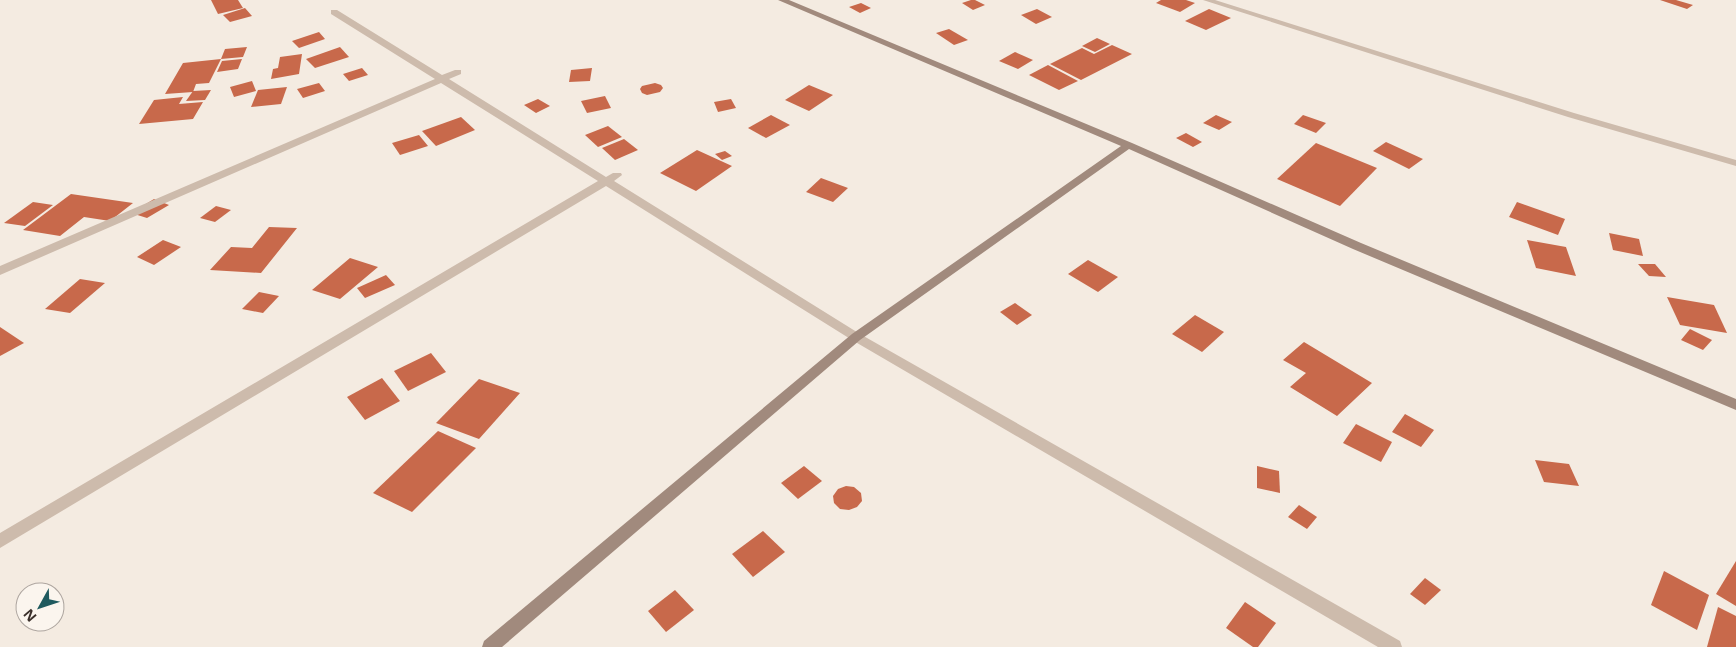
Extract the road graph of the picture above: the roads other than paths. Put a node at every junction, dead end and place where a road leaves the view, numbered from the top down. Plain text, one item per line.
1 (782, 0) edge
2 (1207, 0) edge
3 (334, 12) dead end
4 (458, 72) dead end
5 (1128, 145) junction
6 (1736, 163) edge
7 (617, 175) dead end
8 (0, 271) edge
9 (856, 336) junction
10 (1736, 405) edge
11 (0, 541) edge
12 (490, 647) edge
13 (1394, 647) edge

1 - 5 street
2 - 6 street
3 - 9 street
4 - 8 street
5 - 9 street
5 - 10 street
7 - 11 street
9 - 12 street
9 - 13 street

